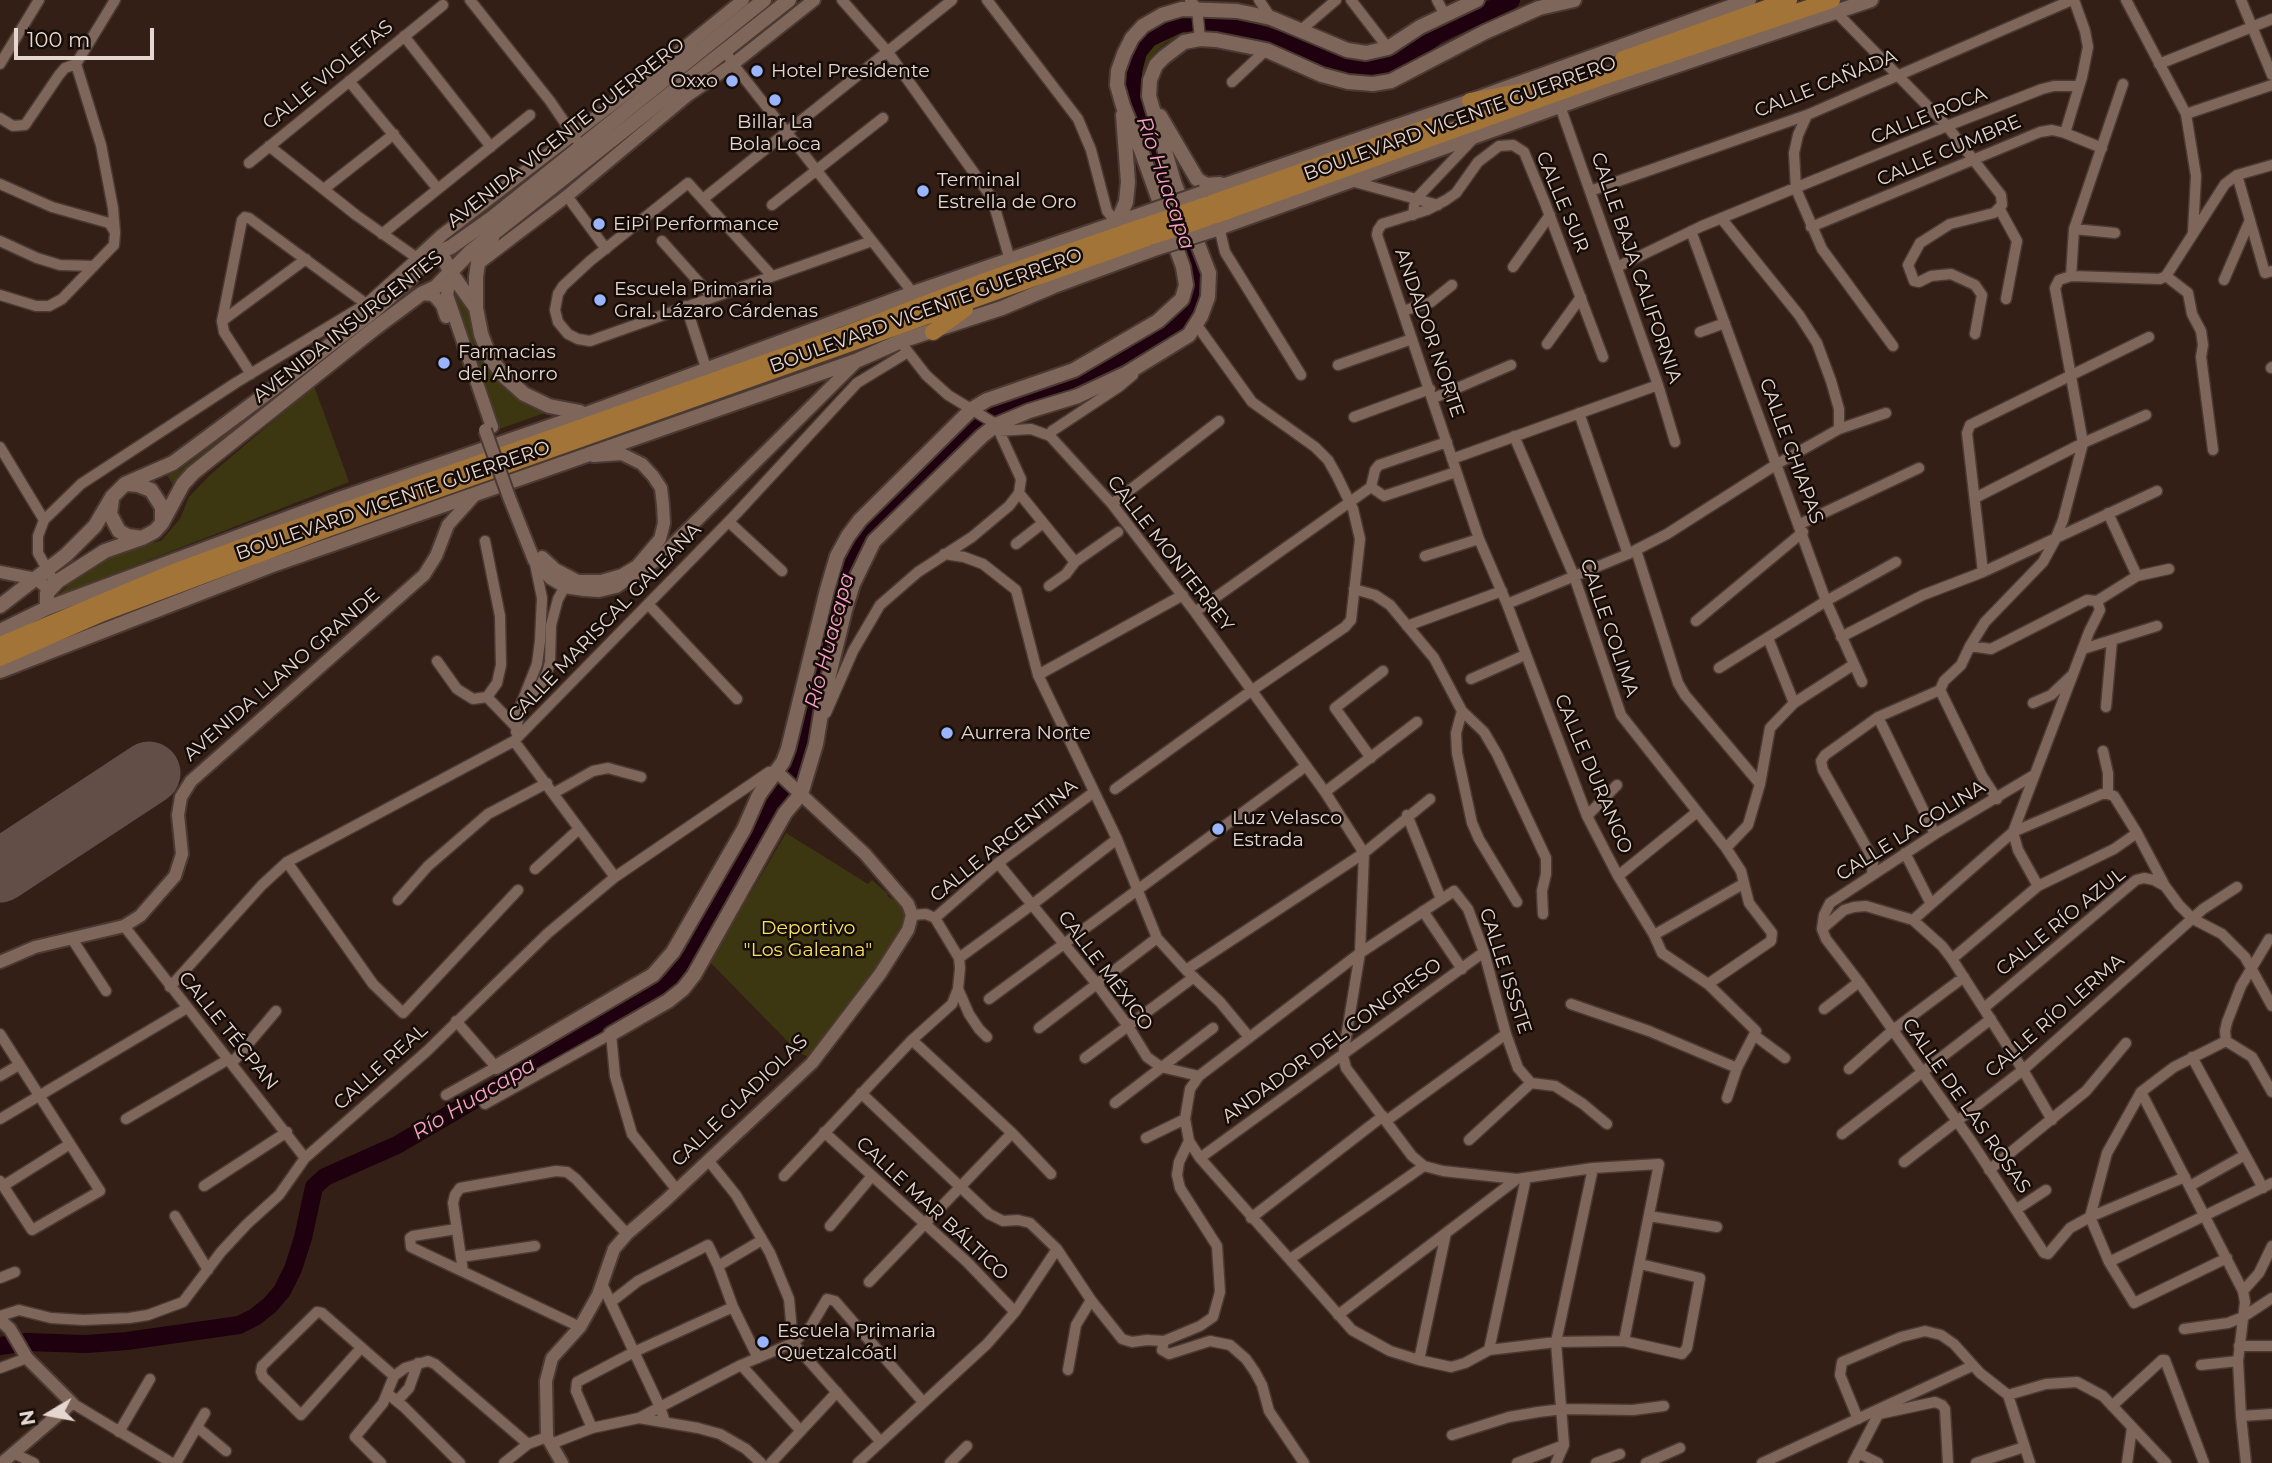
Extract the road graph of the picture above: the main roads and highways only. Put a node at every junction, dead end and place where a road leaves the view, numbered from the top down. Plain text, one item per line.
1 (764, 0) edge
2 (789, 0) edge
3 (1477, 0) edge
4 (1574, 0) edge
5 (1749, 0) edge
6 (1789, 0) edge
7 (1871, 0) edge
8 (1834, 6) edge
9 (1195, 7) edge
10 (1441, 8) edge
11 (1556, 85) junction
12 (688, 95) road end
13 (664, 100) junction
14 (1470, 101) junction
15 (1151, 104) junction
16 (1122, 106) junction
17 (604, 138) junction
18 (1245, 177) junction
19 (1209, 215) junction
20 (1116, 223) junction
21 (1152, 230) junction
22 (494, 235) junction
23 (424, 260) junction
24 (451, 273) junction
25 (984, 296) junction
26 (476, 308) junction
27 (933, 332) junction
28 (589, 413) junction
29 (125, 484) junction
30 (112, 497) junction
31 (162, 523) junction
32 (142, 538) junction
33 (239, 548) junction
34 (187, 556) junction
35 (47, 581) junction
36 (0, 606) edge
37 (47, 608) junction
38 (0, 631) edge
39 (0, 645) edge
40 (0, 658) edge
41 (0, 671) edge
42 (611, 1034) road end
43 (496, 1066) road end

1 - 17 main road, AVENIDA VICENTE GUERRERO
2 - 13 main road, AVENIDA INSURGENTES
3 - 10 main road
4 - 15 main road
5 - 14 main road, BOULEVARD VICENTE GUERRERO
6 - 11 highway, BOULEVARD VICENTE GUERRERO
7 - 8 main road, BOULEVARD VICENTE GUERRERO
8 - 19 highway, BOULEVARD VICENTE GUERRERO
8 - 19 main road, BOULEVARD VICENTE GUERRERO
9 - 10 main road
9 - 16 main road
11 - 14 highway
11 - 19 highway, BOULEVARD VICENTE GUERRERO
12 - 13 main road
13 - 17 main road, AVENIDA INSURGENTES
14 - 18 main road, BOULEVARD VICENTE GUERRERO
15 - 18 main road
15 - 42 main road
16 - 20 main road
16 - 43 main road
17 - 22 main road, AVENIDA INSURGENTES
17 - 23 main road, AVENIDA VICENTE GUERRERO
18 - 19 main road, BOULEVARD VICENTE GUERRERO
19 - 21 highway, BOULEVARD VICENTE GUERRERO, bridge
19 - 21 main road, BOULEVARD VICENTE GUERRERO, bridge
20 - 21 main road, BOULEVARD VICENTE GUERRERO
20 - 28 main road, BOULEVARD VICENTE GUERRERO
21 - 25 highway, BOULEVARD VICENTE GUERRERO
21 - 27 main road, BOULEVARD VICENTE GUERRERO
21 - 33 highway, BOULEVARD VICENTE GUERRERO
22 - 24 main road, AVENIDA INSURGENTES
22 - 26 main road
23 - 24 main road
23 - 29 main road, AVENIDA VICENTE GUERRERO
24 - 26 main road
24 - 31 main road, AVENIDA INSURGENTES
25 - 27 highway
25 - 40 highway, BOULEVARD VICENTE GUERRERO
26 - 28 main road
27 - 41 main road, BOULEVARD VICENTE GUERRERO
28 - 34 main road, BOULEVARD VICENTE GUERRERO
29 - 30 main road, AVENIDA VICENTE GUERRERO
29 - 31 main road
30 - 32 main road
30 - 35 main road, AVENIDA VICENTE GUERRERO
31 - 32 main road, AVENIDA INSURGENTES
32 - 35 main road, AVENIDA INSURGENTES
33 - 34 highway
33 - 39 highway, BOULEVARD VICENTE GUERRERO
34 - 37 main road, BOULEVARD VICENTE GUERRERO
35 - 36 main road, AVENIDA VICENTE GUERRERO
35 - 37 main road
37 - 38 main road, BOULEVARD VICENTE GUERRERO

